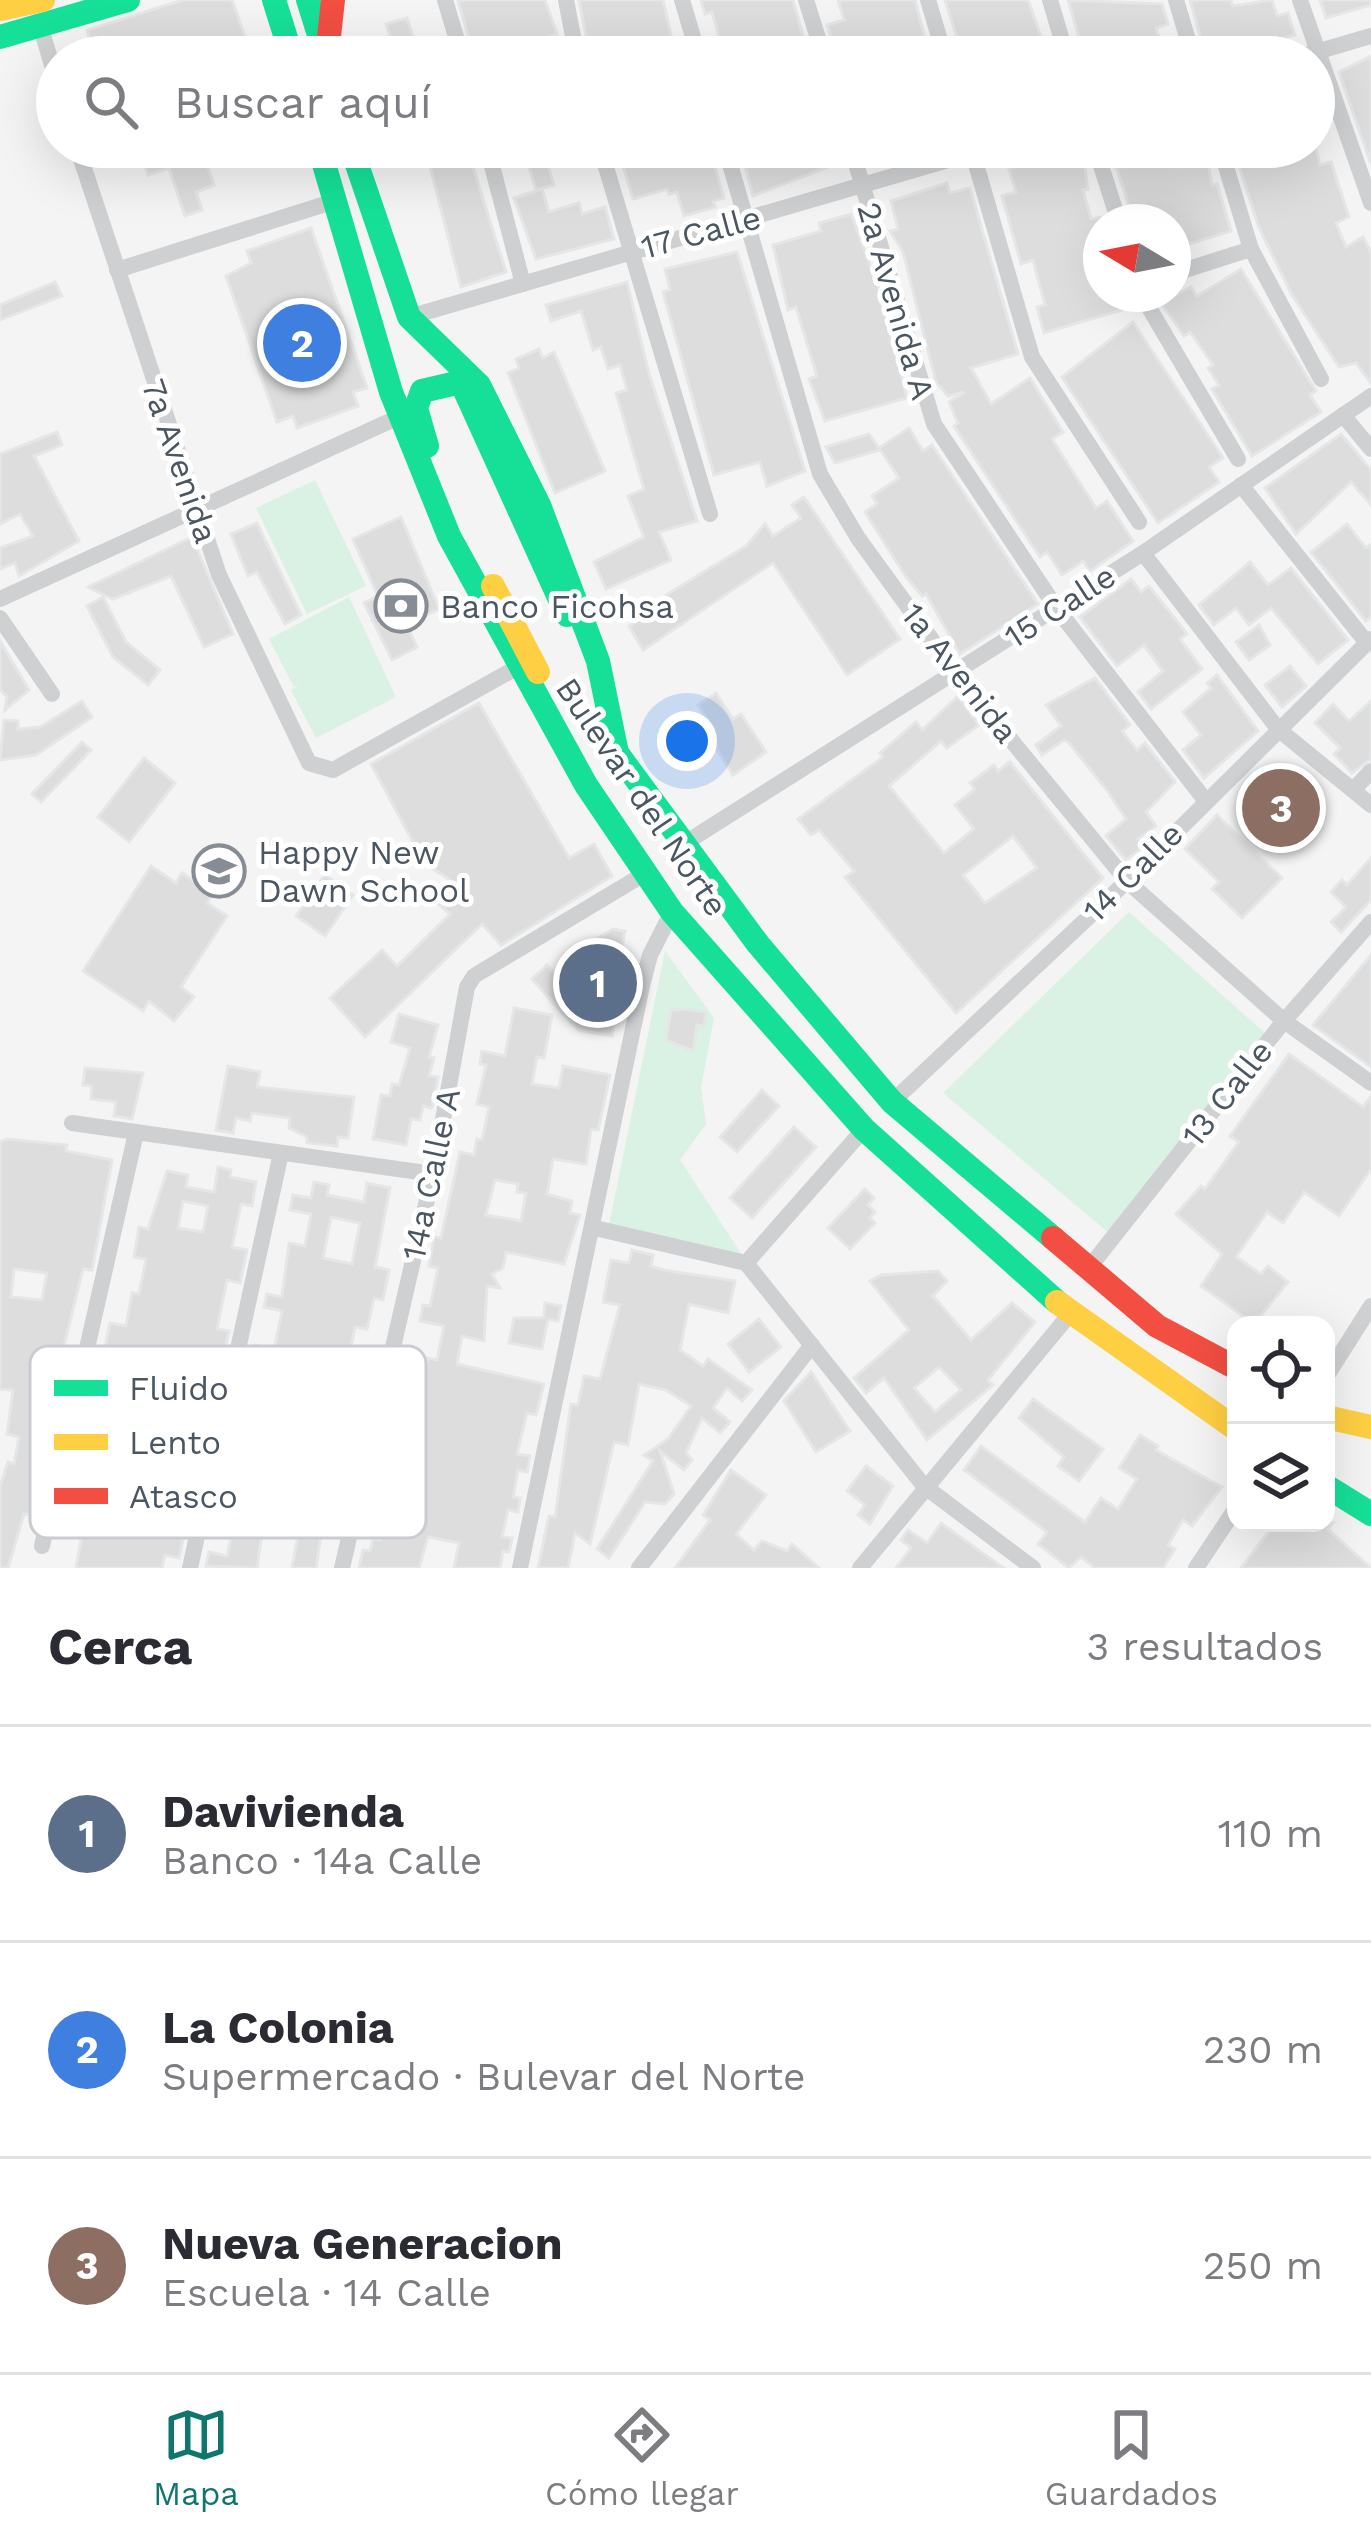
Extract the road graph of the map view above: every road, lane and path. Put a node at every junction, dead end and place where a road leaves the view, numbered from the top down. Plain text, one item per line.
1 (69, 0) edge
2 (128, 0) edge
3 (308, 0) edge
4 (333, 0) edge
5 (446, 0) edge
6 (566, 0) edge
7 (682, 0) edge
8 (806, 0) edge
9 (928, 0) edge
10 (1050, 0) edge
11 (1176, 0) edge
12 (1300, 0) edge
13 (274, 5) edge
14 (0, 9) edge
15 (41, 13) edge
16 (0, 22) edge
17 (285, 36) edge
18 (319, 36) edge
19 (329, 36) edge
20 (456, 36) edge
21 (574, 36) edge
22 (693, 36) edge
23 (817, 36) edge
24 (939, 36) edge
25 (1061, 36) edge
26 (1187, 36) edge
27 (1305, 36) edge
28 (1371, 36) edge
29 (0, 37) edge
30 (1335, 46) edge
31 (1335, 119) edge
32 (84, 168) edge
33 (325, 168) edge
34 (358, 168) edge
35 (493, 168) edge
36 (606, 168) edge
37 (731, 168) edge
38 (857, 168) edge
39 (914, 168) edge
40 (977, 168) edge
41 (1102, 168) edge
42 (1226, 168) edge
43 (862, 184) junction
44 (335, 201) junction
45 (1371, 203) edge
46 (1113, 204) edge
47 (747, 221) junction
48 (1251, 249) junction
49 (628, 251) junction
50 (1191, 268) edge
51 (117, 270) junction
52 (523, 284) junction
53 (1152, 312) edge
54 (409, 317) junction
55 (1321, 379) dead end
56 (1371, 396) edge
57 (1343, 415) junction
58 (400, 416) junction
59 (1371, 449) edge
60 (1238, 459) dead end
61 (1241, 485) junction
62 (196, 509) junction
63 (710, 514) dead end
64 (1138, 522) dead end
65 (1143, 554) junction
66 (0, 599) edge
67 (1057, 609) junction
68 (0, 618) edge
69 (1369, 641) edge
70 (518, 667) junction
71 (956, 674) junction
72 (52, 694) dead end
73 (1279, 728) junction
74 (617, 753) junction
75 (1371, 771) edge
76 (586, 785) junction
77 (1354, 790) junction
78 (1205, 800) junction
79 (1371, 806) edge
80 (682, 845) junction
81 (646, 873) junction
82 (1127, 881) junction
83 (672, 912) junction
84 (1371, 922) edge
85 (1284, 1021) junction
86 (818, 1080) junction
87 (1371, 1083) edge
88 (892, 1102) junction
89 (72, 1124) dead end
90 (864, 1129) junction
91 (136, 1133) junction
92 (281, 1153) junction
93 (433, 1174) junction
94 (595, 1228) junction
95 (746, 1262) junction
96 (1088, 1269) junction
97 (1371, 1306) edge
98 (1070, 1314) junction
99 (1157, 1326) junction
100 (812, 1345) junction
101 (88, 1346) edge
102 (239, 1346) edge
103 (393, 1346) edge
104 (1227, 1363) edge
105 (1335, 1363) edge
106 (1227, 1375) edge
107 (1335, 1402) edge
108 (1371, 1408) edge
109 (1335, 1419) edge
110 (1235, 1424) edge
111 (1235, 1424) edge
112 (1371, 1426) edge
113 (924, 1486) junction
114 (1335, 1488) edge
115 (1371, 1510) edge
116 (1227, 1522) edge
117 (44, 1538) edge
118 (197, 1538) edge
119 (349, 1538) edge
120 (42, 1546) dead end
121 (190, 1568) edge
122 (342, 1568) edge
123 (520, 1568) edge
124 (639, 1568) edge
125 (860, 1568) edge
126 (1033, 1568) edge
127 (1196, 1568) edge

1 - 16 main road
2 - 15 main road
3 - 18 main road
4 - 19 main road
5 - 20 street
6 - 21 street
7 - 22 street
8 - 23 street
9 - 24 street
10 - 25 street
11 - 26 street
12 - 27 street
13 - 17 main road
14 - 15 main road
15 - 29 main road
28 - 30 street
31 - 45 street
32 - 51 street, 7a Avenida
33 - 44 main road, Bulevar del Norte
34 - 54 main road, Bulevar del Norte
35 - 52 street
36 - 49 street
37 - 47 street, 1a Avenida
38 - 43 street, 2a Avenida A
39 - 43 street, 17 Calle
40 - 64 street
41 - 46 street
42 - 48 street
43 - 47 street, 17 Calle
43 - 67 street, 2a Avenida A
44 - 51 street
44 - 58 main road, Bulevar del Norte
47 - 49 street, 17 Calle
47 - 71 street, 1a Avenida
48 - 50 street
48 - 55 street
49 - 52 street, 17 Calle
49 - 63 street
51 - 62 street, 7a Avenida
52 - 54 street, 17 Calle
53 - 60 street
54 - 74 main road, Bulevar del Norte
56 - 57 street, 15 Calle
57 - 59 street
57 - 61 street, 15 Calle
58 - 62 street
58 - 70 main road, Bulevar del Norte
61 - 65 street, 15 Calle
61 - 69 street
62 - 66 street
62 - 70 street, 7a Avenida
65 - 67 street, 15 Calle
65 - 73 street
67 - 71 street, 15 Calle
67 - 78 street, 2a Avenida A
68 - 72 street
69 - 73 street, 14 Calle
70 - 76 main road, Bulevar del Norte
71 - 80 street, 15 Calle
71 - 82 street, 1a Avenida
73 - 77 street
73 - 78 street, 14 Calle
74 - 76 main road
74 - 80 main road, Bulevar del Norte
75 - 77 street
76 - 81 main road, Bulevar del Norte
77 - 79 street
78 - 82 street, 14 Calle
80 - 88 main road, Bulevar del Norte
81 - 83 main road, Bulevar del Norte
81 - 93 street, 14a Calle A
82 - 85 street, 1a Avenida
82 - 88 street, 14 Calle
83 - 86 main road, Bulevar del Norte
83 - 94 street
84 - 85 street, 13 Calle
85 - 87 street, 1a Avenida
85 - 96 street, 13 Calle
86 - 90 main road, Bulevar del Norte
86 - 110 main road
88 - 96 main road, Bulevar del Norte
89 - 91 street
90 - 95 street
90 - 98 main road, Bulevar del Norte
91 - 92 street
91 - 101 street
92 - 93 street
92 - 102 street
93 - 103 street, 14a Calle A
94 - 95 street
94 - 123 street
95 - 100 street
96 - 99 main road, Bulevar del Norte
97 - 105 street
98 - 111 main road, Bulevar del Norte
98 - 113 street
99 - 104 main road, Bulevar del Norte
99 - 106 main road
100 - 113 street
100 - 124 street
107 - 108 main road
109 - 112 main road
113 - 125 street
113 - 126 street
114 - 115 main road
116 - 127 street
117 - 120 street
118 - 121 street
119 - 122 street, 14a Calle A

